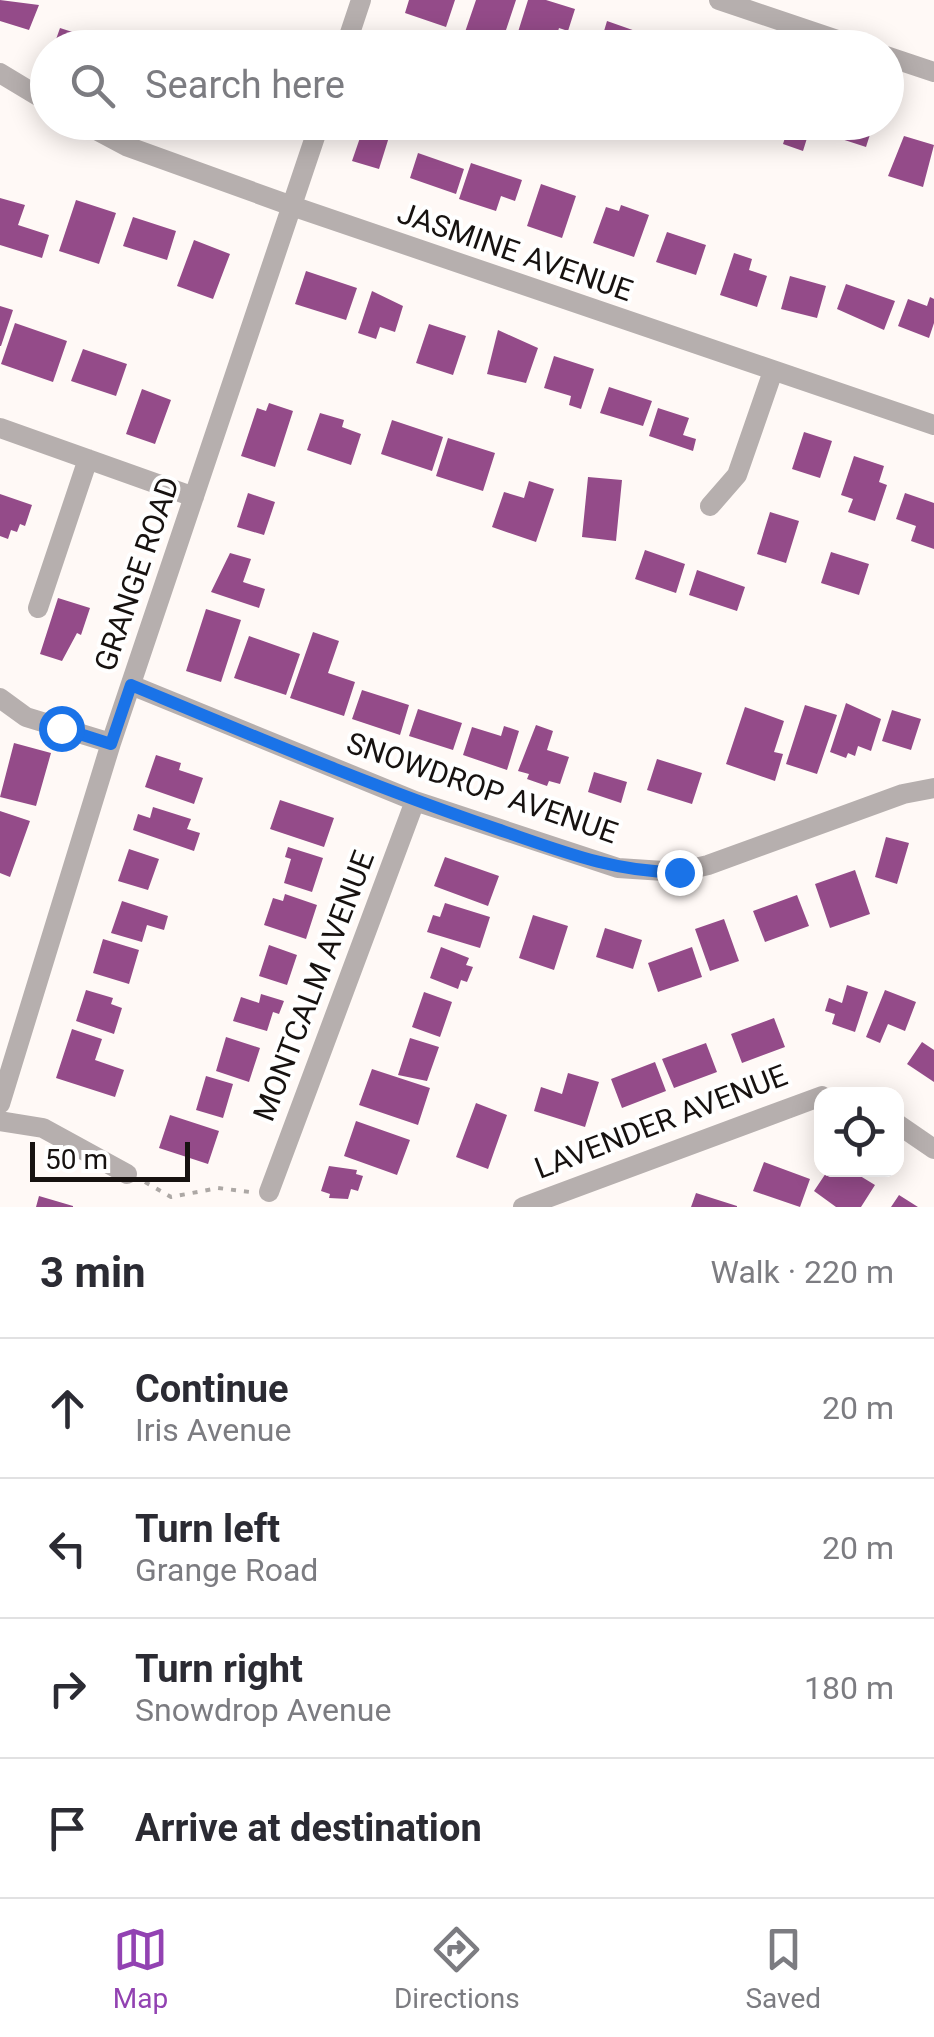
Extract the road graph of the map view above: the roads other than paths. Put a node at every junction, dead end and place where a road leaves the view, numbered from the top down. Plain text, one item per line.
1 (361, 0) edge
2 (719, 0) edge
3 (351, 30) edge
4 (808, 30) edge
5 (904, 62) edge
6 (934, 72) edge
7 (0, 73) edge
8 (30, 91) edge
9 (115, 140) edge
10 (314, 140) edge
11 (292, 206) junction
12 (772, 374) junction
13 (934, 425) edge
14 (0, 428) edge
15 (88, 458) junction
16 (194, 498) junction
17 (710, 506) dead end
18 (38, 608) dead end
19 (131, 685) junction
20 (0, 698) edge
21 (111, 744) junction
22 (934, 788) edge
23 (415, 801) junction
24 (814, 1099) edge
25 (0, 1104) edge
26 (0, 1121) edge
27 (904, 1128) edge
28 (934, 1149) edge
29 (127, 1174) road end
30 (268, 1192) road end
31 (522, 1207) edge

1 - 3 street
2 - 4 street
5 - 6 street
7 - 8 street
9 - 11 street, JASMINE AVENUE
10 - 11 street, GRANGE ROAD
11 - 12 street, JASMINE AVENUE
11 - 16 street, GRANGE ROAD
12 - 13 street, JASMINE AVENUE
12 - 17 street
14 - 15 street
15 - 16 street
15 - 18 street
16 - 19 street, GRANGE ROAD
19 - 21 street, GRANGE ROAD
19 - 23 street, SNOWDROP AVENUE
20 - 21 street
21 - 25 street, GRANGE ROAD
22 - 23 street, SNOWDROP AVENUE
23 - 30 street, MONTCALM AVENUE
24 - 31 street, LAVENDER AVENUE
26 - 29 street
27 - 28 street

